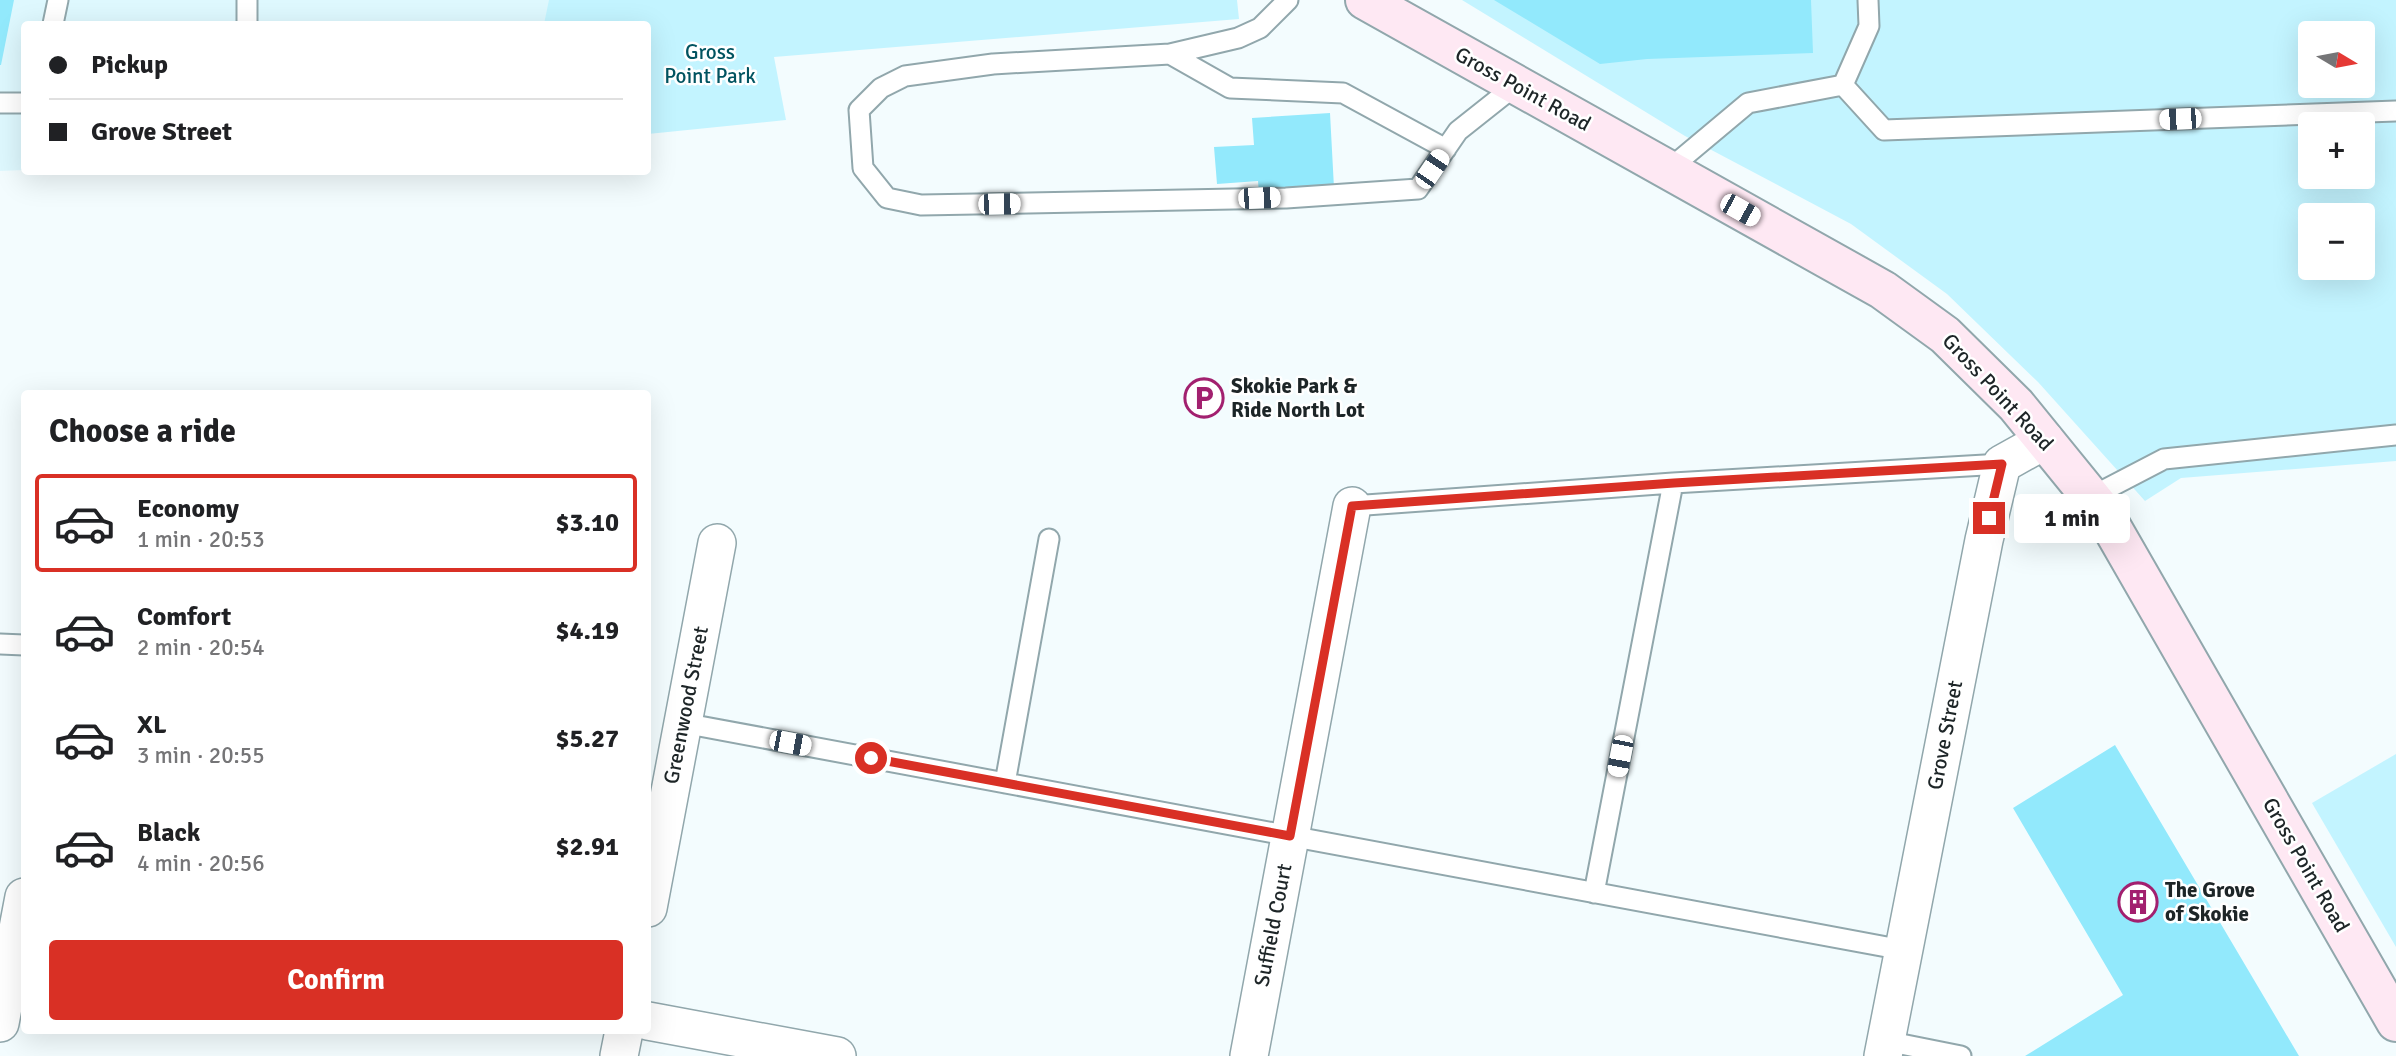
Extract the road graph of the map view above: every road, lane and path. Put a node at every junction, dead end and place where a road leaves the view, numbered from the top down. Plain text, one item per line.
1 (58, 0) edge
2 (247, 0) edge
3 (1288, 0) edge
4 (1365, 0) edge
5 (1868, 0) edge
6 (54, 21) edge
7 (247, 21) edge
8 (1170, 54) junction
9 (1516, 85) junction
10 (1843, 85) junction
11 (0, 103) edge
12 (21, 103) edge
13 (2396, 111) edge
14 (1446, 149) junction
15 (1668, 170) junction
16 (2396, 435) edge
17 (2045, 440) junction
18 (2002, 464) junction
19 (1674, 483) junction
20 (2091, 497) junction
21 (1352, 506) joint
22 (1049, 539) dead end
23 (717, 543) dead end
24 (0, 644) edge
25 (21, 645) edge
26 (683, 723) junction
27 (1005, 783) junction
28 (1290, 836) junction
29 (651, 892) edge
30 (1594, 892) junction
31 (21, 914) edge
32 (1903, 950) junction
33 (651, 1022) edge
34 (2396, 1022) edge
35 (0, 1023) edge
36 (623, 1034) edge
37 (1884, 1049) edge
38 (619, 1056) edge
39 (837, 1056) edge
40 (1249, 1056) edge
41 (1961, 1056) edge

1 - 6 lane
2 - 7 lane
3 - 8 lane
4 - 9 main road, Gross Point Road
5 - 10 lane
8 - 14 lane
8 - 14 lane
9 - 14 lane
9 - 15 main road, Gross Point Road
10 - 13 lane
10 - 15 lane
11 - 12 lane
15 - 17 main road, Gross Point Road
16 - 20 lane
17 - 18 street
17 - 20 main road, Gross Point Road
18 - 19 lane
18 - 32 street, Grove Street
19 - 21 lane
19 - 30 lane
20 - 34 main road, Gross Point Road
21 - 28 street, Suffield Court
22 - 27 lane
23 - 26 street, Greenwood Street
24 - 25 lane
26 - 27 lane
26 - 29 street, Greenwood Street
27 - 28 lane
28 - 30 lane
28 - 40 street, Suffield Court
30 - 32 lane
31 - 35 street
32 - 37 street, Grove Street
33 - 39 street
36 - 38 street
37 - 41 lane

